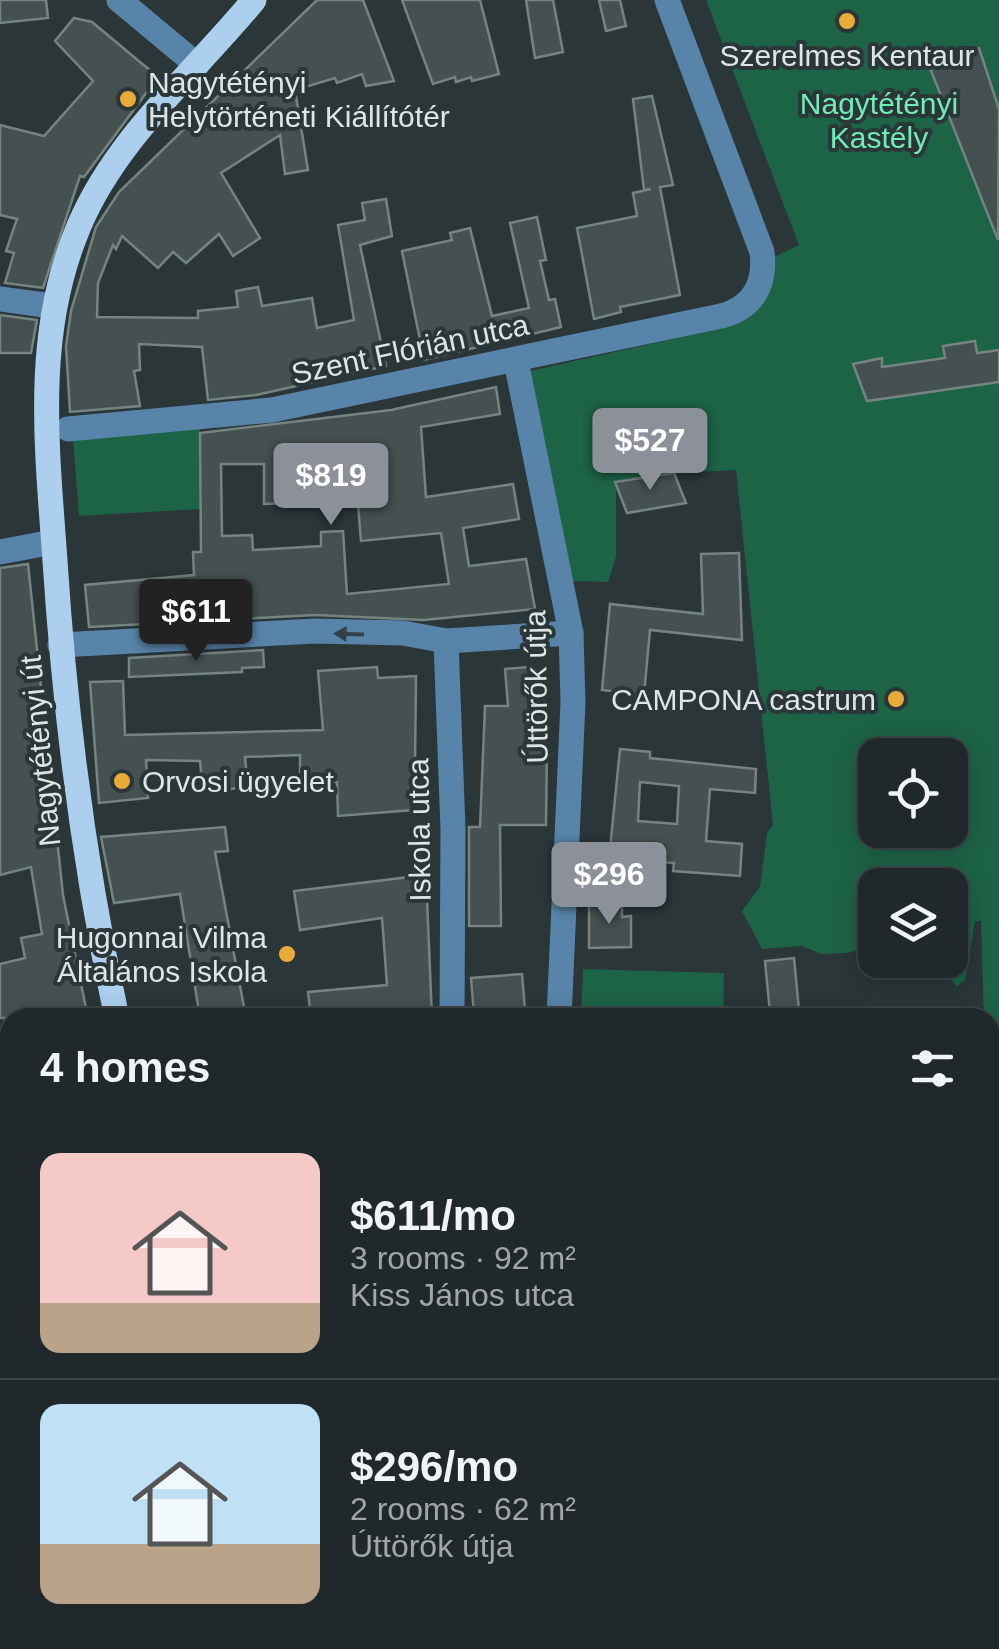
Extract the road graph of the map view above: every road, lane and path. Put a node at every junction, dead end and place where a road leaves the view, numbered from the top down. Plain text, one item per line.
1 (119, 0) edge
2 (254, 0) edge
3 (667, 0) edge
4 (197, 65) junction
5 (0, 299) edge
6 (52, 306) junction
7 (516, 361) junction
8 (68, 429) dead end
9 (53, 542) junction
10 (0, 552) edge
11 (572, 633) junction
12 (446, 641) junction
13 (60, 645) junction
14 (115, 1008) edge
15 (452, 1008) edge
16 (559, 1008) edge

1 - 4 street
2 - 4 main road, Nagytétényi út
3 - 7 street, Szent Flórián utca
4 - 6 main road, Nagytétényi út
5 - 6 street
6 - 9 main road, Nagytétényi út
7 - 8 street, Szent Flórián utca
7 - 11 street, Úttörők útja
9 - 10 street
9 - 13 main road, Nagytétényi út
11 - 12 street
11 - 16 street, Úttörők útja
12 -> 13 street
12 - 15 street, Iskola utca
13 - 14 main road, Nagytétényi út

